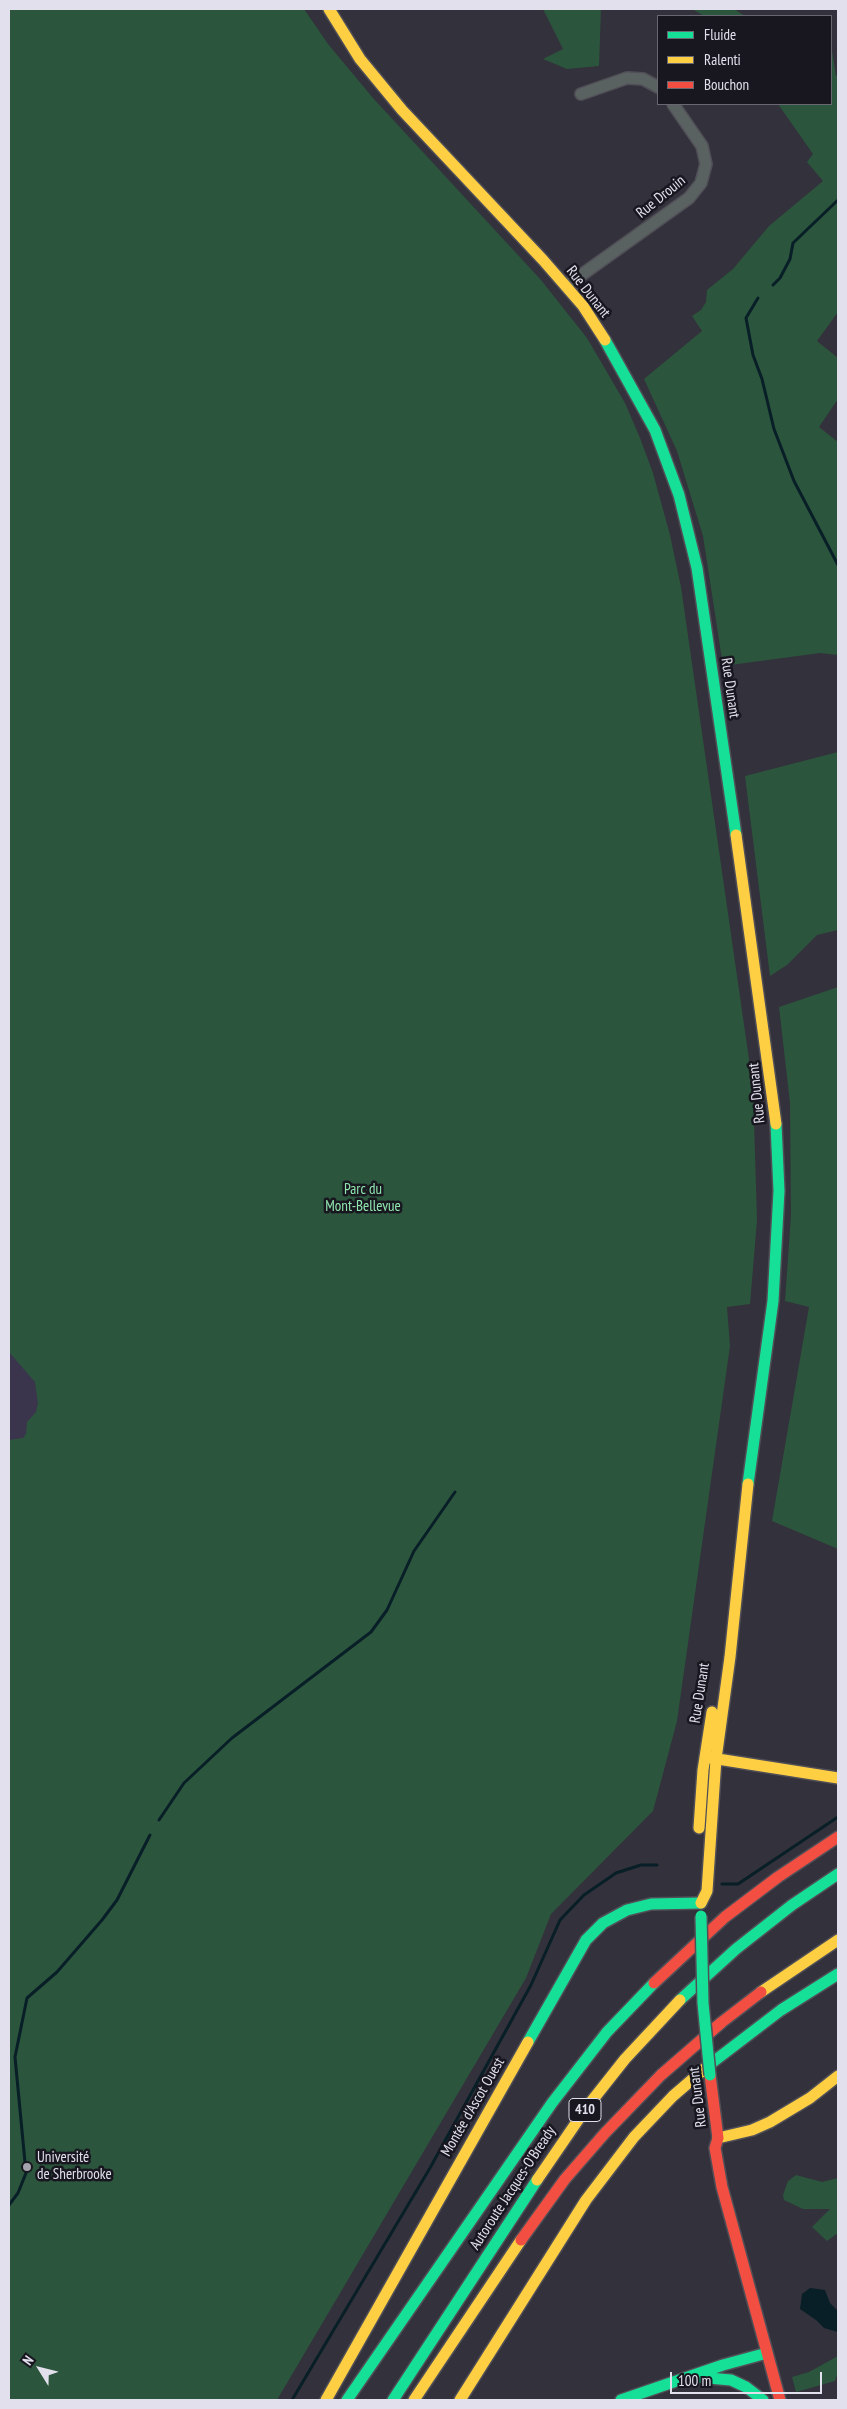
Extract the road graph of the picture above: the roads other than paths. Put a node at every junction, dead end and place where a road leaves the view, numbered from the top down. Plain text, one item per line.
1 (329, 9) edge
2 (657, 86) edge
3 (581, 94) dead end
4 (674, 105) edge
5 (566, 286) junction
6 (710, 1758) junction
7 (838, 1778) edge
8 (838, 1838) edge
9 (838, 1874) edge
10 (701, 1903) junction
11 (838, 1940) edge
12 (838, 1974) edge
13 (838, 2076) edge
14 (718, 2138) junction
15 (767, 2353) junction
16 (684, 2378) junction
17 (326, 2400) edge
18 (348, 2400) edge
19 (393, 2400) edge
20 (414, 2400) edge
21 (460, 2400) edge
22 (621, 2400) edge
23 (763, 2400) edge
24 (780, 2400) edge

1 - 5 main road, Rue Dunant
2 - 3 street
4 - 5 street, Rue Drouin
5 - 6 main road, Rue Dunant
6 - 7 main road
6 - 10 main road, Rue Dunant
8 - 18 main road
9 - 19 main road, Autoroute Jacques-O'Bready / 410
10 - 14 main road, Rue Dunant, bridge
10 - 17 main road, Montée d'Ascot Ouest
11 - 20 main road, 410
12 - 21 main road
13 - 14 main road
14 - 15 main road, Rue Dunant
15 - 16 main road
15 - 24 main road, Rue Dunant
16 - 22 main road
16 - 23 main road

